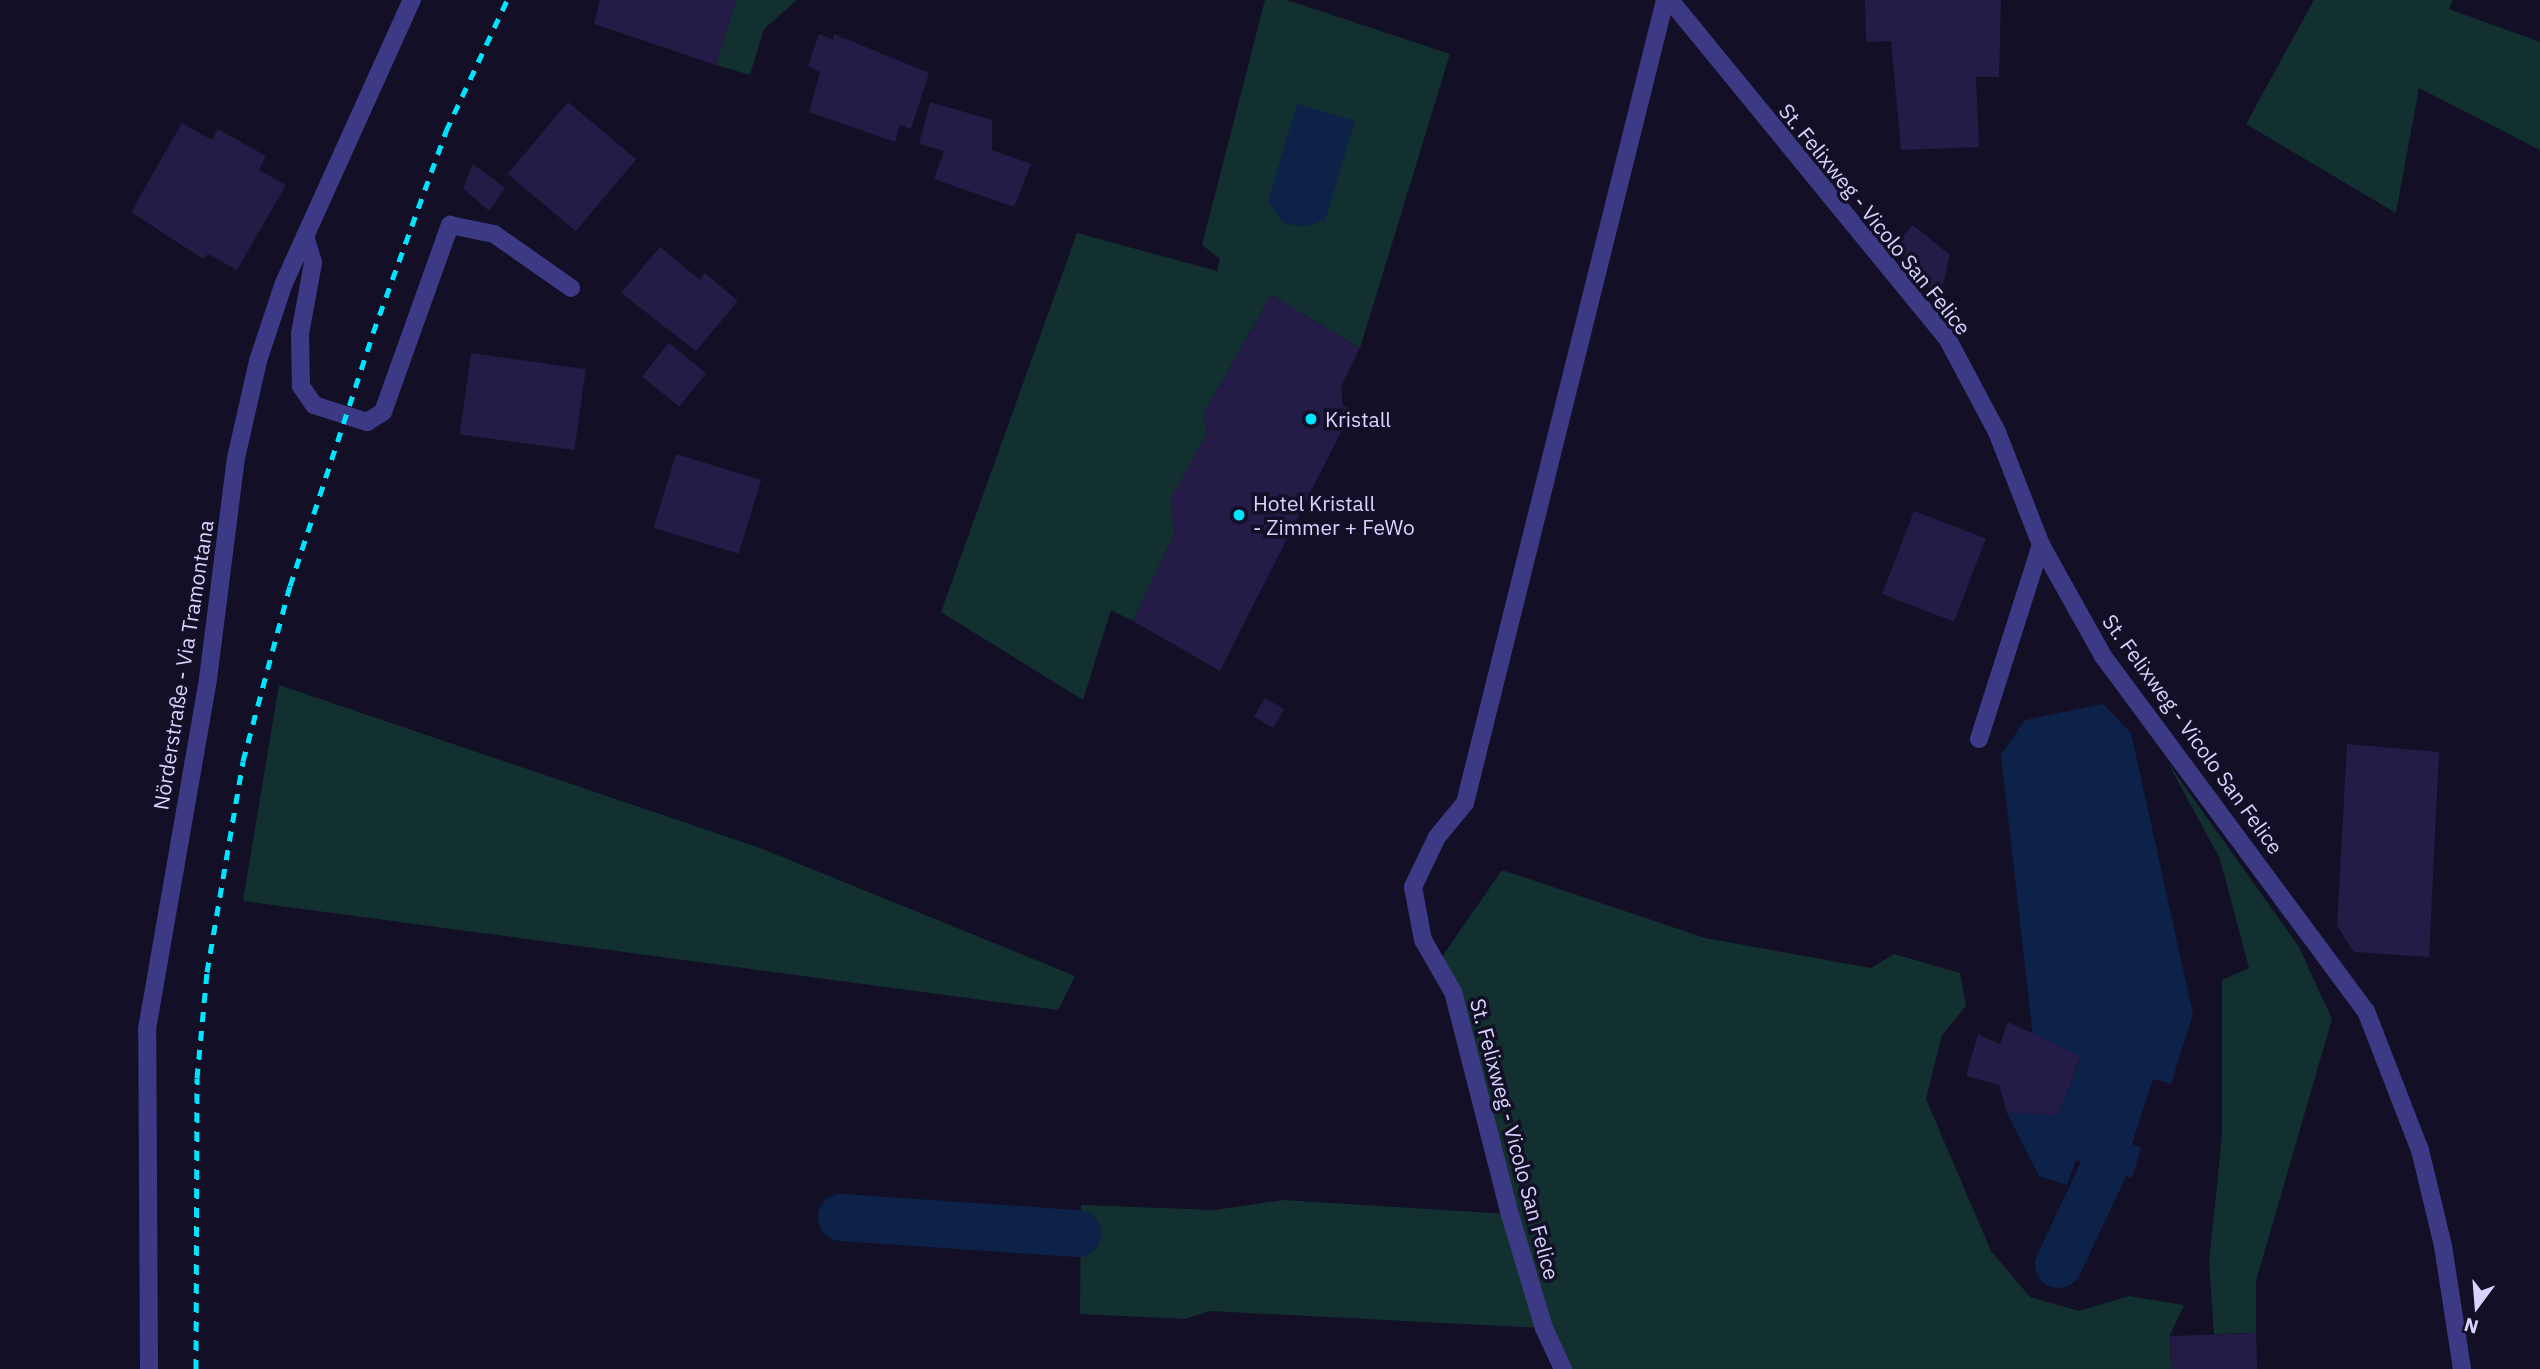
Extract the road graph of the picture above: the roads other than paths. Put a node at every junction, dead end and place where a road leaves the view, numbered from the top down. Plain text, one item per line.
1 (412, 0) edge
2 (1667, 0) edge
3 (305, 236) junction
4 (571, 288) dead end
5 (2041, 545) junction
6 (1979, 739) dead end
7 (1544, 1328) junction
8 (149, 1369) edge
9 (1546, 1369) edge
10 (1563, 1369) edge
11 (2462, 1369) edge

1 - 3 street, Nörderstraße - Via Tramontana
2 - 5 street, St. Felixweg - Vicolo San Felice
2 - 7 street, St. Felixweg - Vicolo San Felice
3 - 4 street
3 - 8 street, Nörderstraße - Via Tramontana
5 - 6 street
5 - 11 street, St. Felixweg - Vicolo San Felice
7 - 9 street, St. Felixweg - Vicolo San Felice
7 - 10 street, St. Felixweg - Vicolo San Felice

